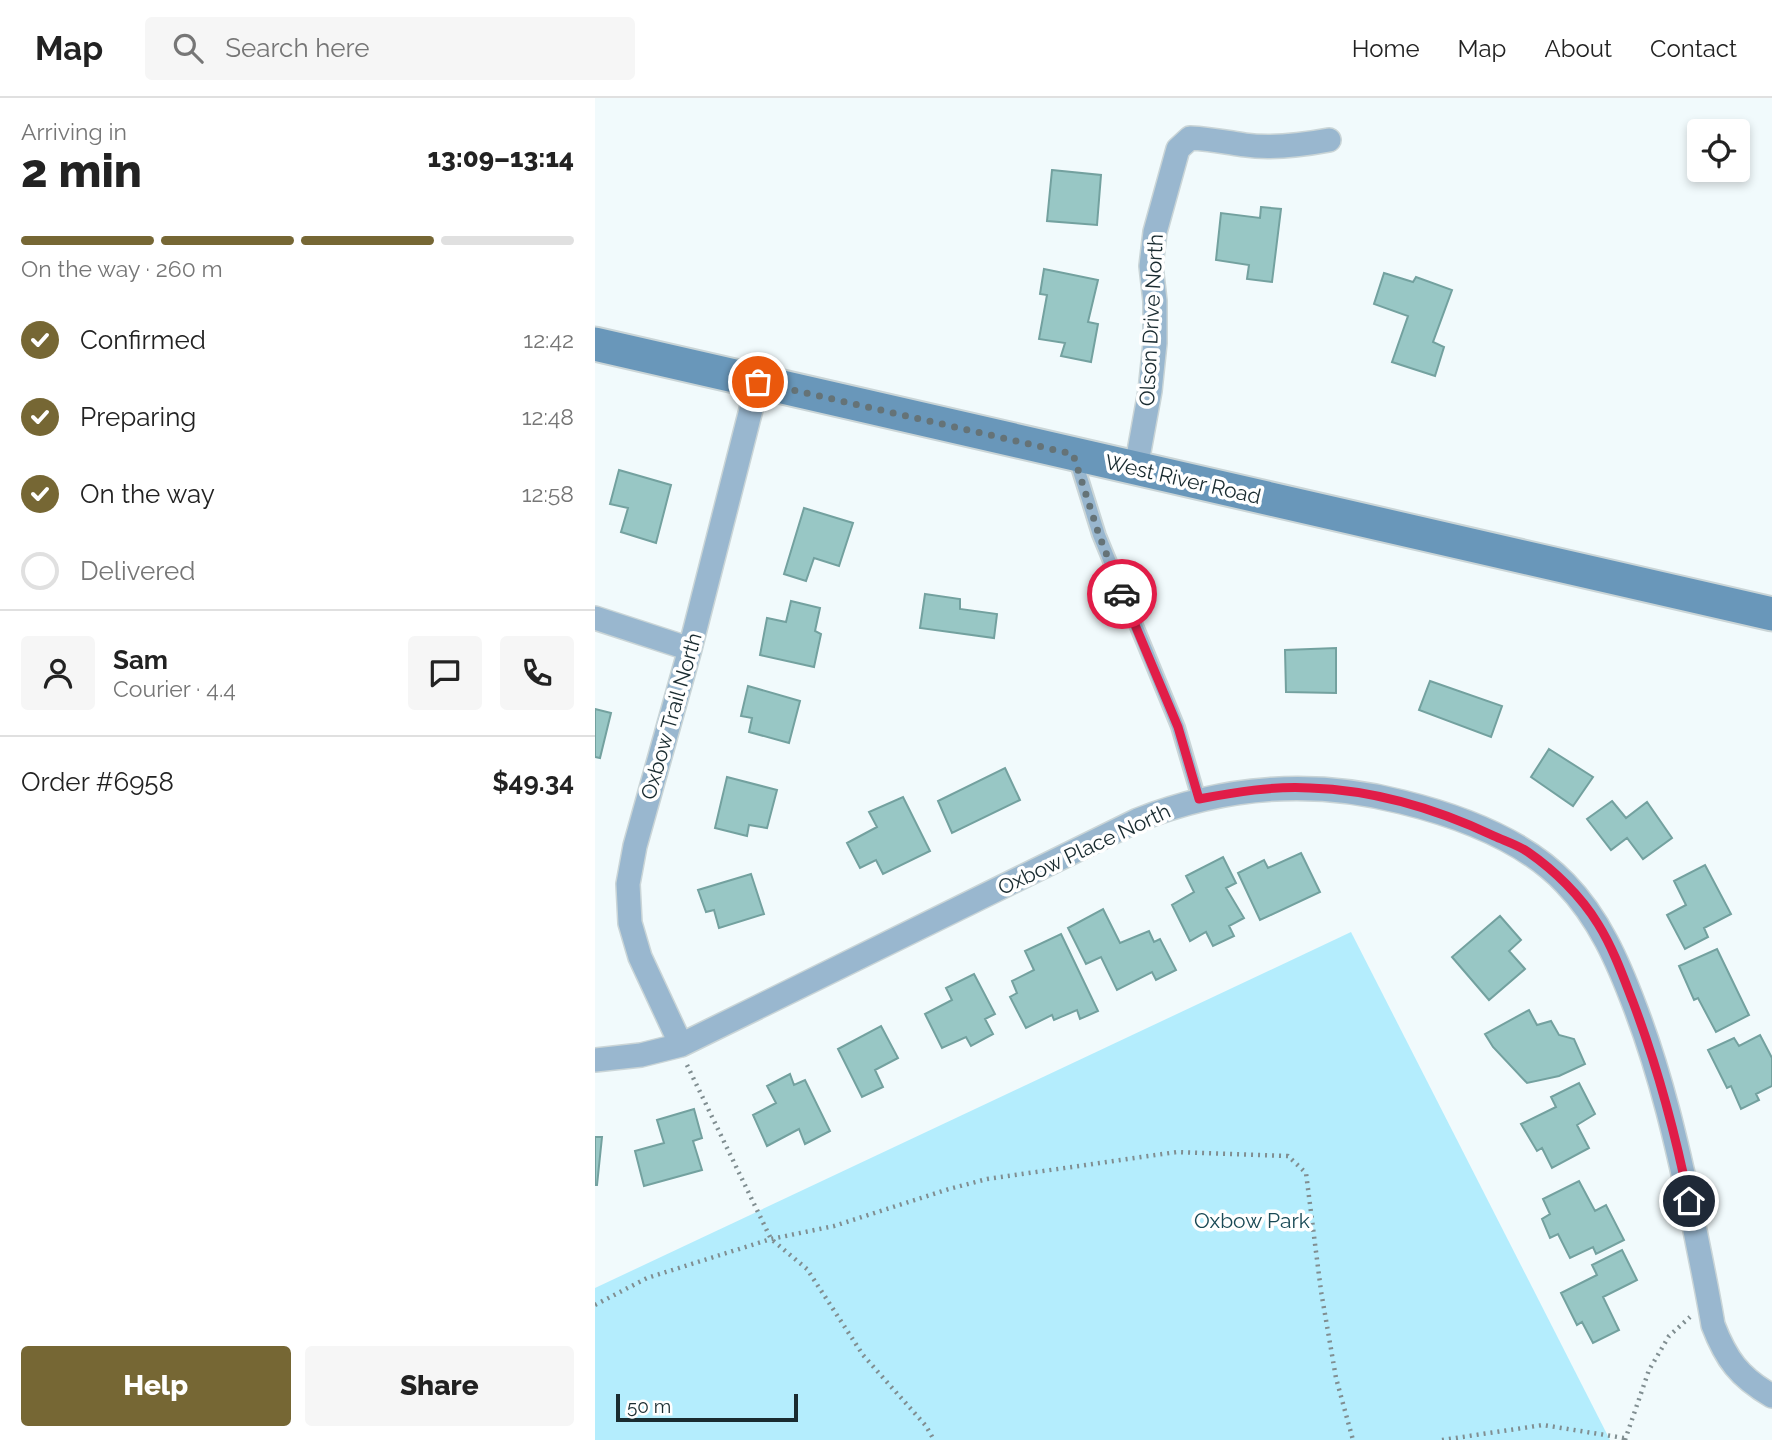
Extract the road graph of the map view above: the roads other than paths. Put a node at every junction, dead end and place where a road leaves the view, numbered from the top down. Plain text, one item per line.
1 (1329, 140) dead end
2 (595, 344) edge
3 (758, 382) junction
4 (1073, 454) junction
5 (1136, 468) junction
6 (1772, 614) edge
7 (595, 618) edge
8 (690, 649) junction
9 (1199, 799) junction
10 (681, 1045) junction
11 (595, 1060) edge
12 (1772, 1395) edge

1 - 5 street, Olson Drive North
2 - 3 main road, West River Road
3 - 4 main road, West River Road
3 - 8 street, Oxbow Trail North
4 - 5 main road, West River Road
4 - 9 lane
5 - 6 main road, West River Road
7 - 8 street
8 - 10 street, Oxbow Trail North
9 - 10 street, Oxbow Place North
9 - 12 street, Oxbow Place North
10 - 11 street, Oxbow Place North

